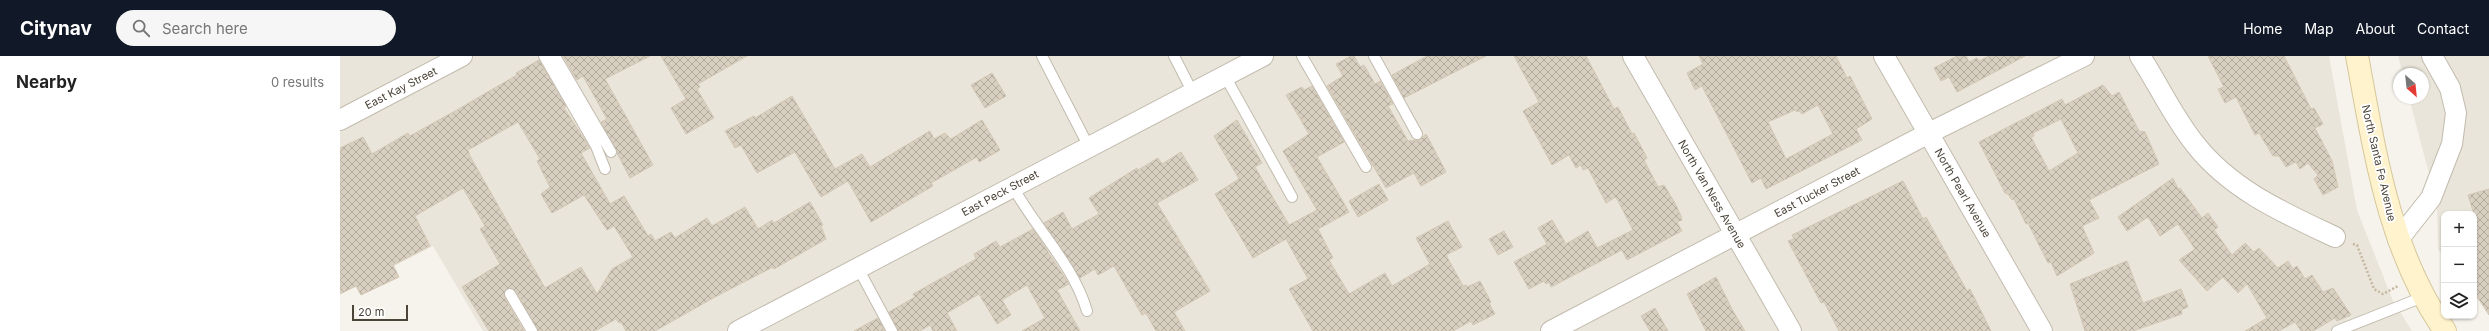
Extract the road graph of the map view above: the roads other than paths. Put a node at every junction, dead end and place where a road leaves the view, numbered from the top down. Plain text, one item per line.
1 (462, 56) edge
2 (544, 56) edge
3 (555, 56) edge
4 (1042, 56) edge
5 (1174, 56) edge
6 (1263, 56) edge
7 (1302, 56) edge
8 (1374, 56) edge
9 (1633, 56) edge
10 (1884, 56) edge
11 (2084, 56) edge
12 (2140, 56) edge
13 (2357, 56) edge
14 (2432, 56) edge
15 (1225, 76) junction
16 (1193, 92) junction
17 (340, 120) edge
18 (1929, 133) junction
19 (1417, 134) dead end
20 (1090, 147) junction
21 (611, 152) dead end
22 (1366, 167) dead end
23 (604, 169) dead end
24 (1013, 187) junction
25 (1292, 197) dead end
26 (1735, 235) junction
27 (2335, 238) road end
28 (2398, 240) junction
29 (858, 268) junction
30 (510, 294) dead end
31 (2424, 297) junction
32 (1087, 311) dead end
33 (2443, 330) edge
34 (532, 331) edge
35 (738, 331) edge
36 (892, 331) edge
37 (1551, 331) edge
38 (1791, 331) edge
39 (2042, 331) edge
40 (2337, 331) edge

1 - 17 street, East Kay Street
2 - 23 lane
3 - 21 lane
4 - 20 lane
5 - 16 lane
6 - 15 street, East Peck Street
7 - 22 lane
8 - 19 lane
9 - 26 street, North Van Ness Avenue
10 - 18 street, North Pearl Avenue
11 - 18 street, East Tucker Street
12 - 27 street
13 - 28 main road, North Santa Fe Avenue
14 - 28 street
15 - 16 street, East Peck Street
15 - 25 lane
16 - 20 street, East Peck Street
18 - 26 street, East Tucker Street
18 - 39 street, North Pearl Avenue
20 - 24 street, East Peck Street
24 - 29 street, East Peck Street
24 - 32 lane
26 - 37 street, East Tucker Street
26 - 38 street, North Van Ness Avenue
28 - 31 main road, North Santa Fe Avenue
29 - 35 street, East Peck Street
29 - 36 lane
30 - 34 lane
31 - 33 main road, North Santa Fe Avenue
31 - 40 lane

